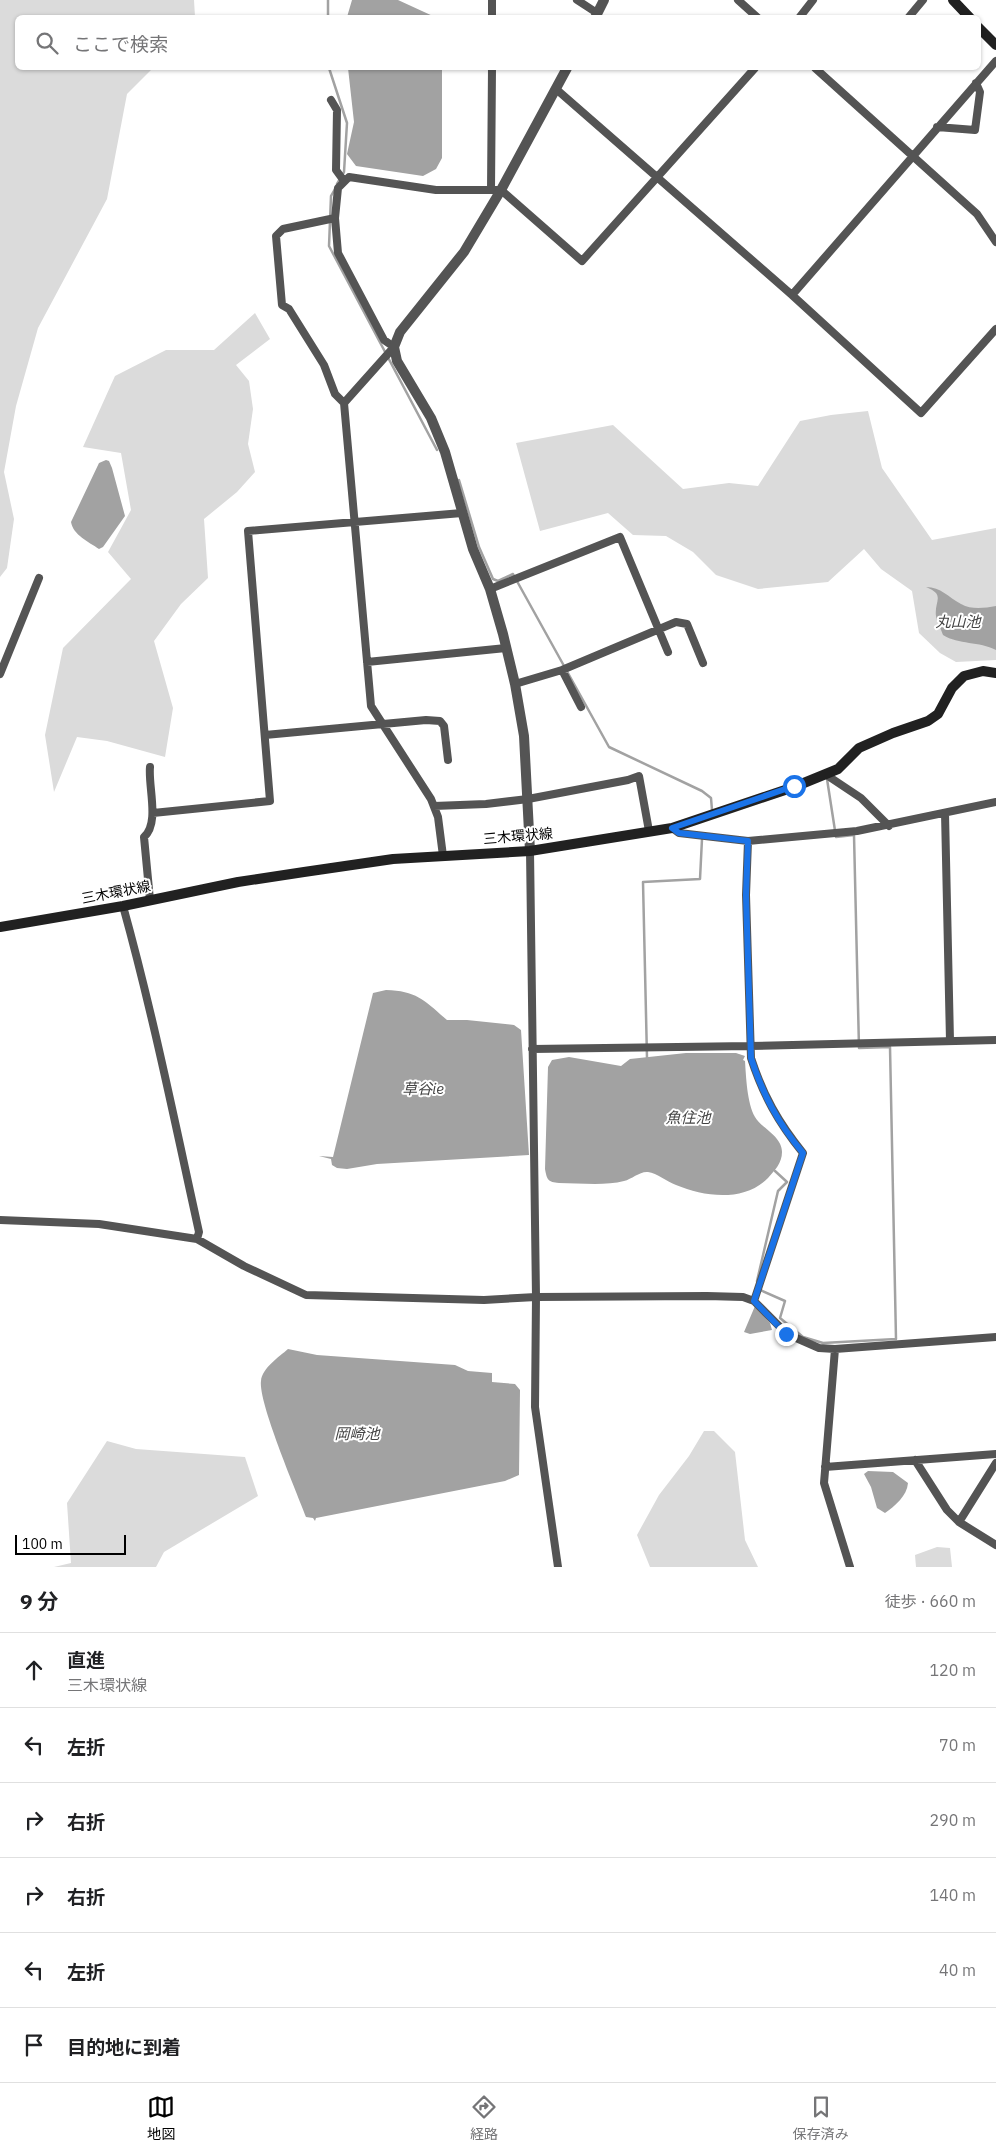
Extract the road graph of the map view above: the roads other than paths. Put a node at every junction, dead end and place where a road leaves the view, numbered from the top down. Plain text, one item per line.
1 (492, 0) edge
2 (577, 0) edge
3 (604, 0) edge
4 (738, 0) edge
5 (813, 0) edge
6 (923, 0) edge
7 (953, 0) edge
8 (492, 15) edge
9 (596, 15) edge
10 (755, 15) edge
11 (800, 15) edge
12 (910, 15) edge
13 (967, 15) edge
14 (981, 29) edge
15 (996, 45) edge
16 (996, 61) edge
17 (492, 70) edge
18 (566, 70) edge
19 (753, 70) edge
20 (817, 70) edge
21 (976, 83) junction
22 (556, 89) junction
23 (331, 100) dead end
24 (937, 127) junction
25 (913, 155) junction
26 (657, 177) junction
27 (344, 181) junction
28 (496, 190) junction
29 (335, 218) junction
30 (996, 242) edge
31 (792, 296) junction
32 (996, 329) edge
33 (394, 347) junction
34 (344, 403) junction
35 (462, 513) junction
36 (354, 522) junction
37 (39, 578) dead end
38 (490, 589) junction
39 (659, 630) junction
40 (506, 648) junction
41 (668, 652) dead end
42 (367, 662) junction
43 (703, 663) dead end
44 (562, 670) junction
45 (996, 673) edge
46 (0, 674) edge
47 (515, 684) junction
48 (581, 707) dead end
49 (384, 725) junction
50 (265, 735) junction
51 (448, 760) dead end
52 (150, 766) dead end
53 (825, 774) junction
54 (528, 799) junction
55 (996, 802) edge
56 (434, 806) junction
57 (153, 813) junction
58 (945, 814) junction
59 (889, 826) junction
60 (672, 828) junction
61 (649, 831) junction
62 (748, 841) junction
63 (530, 851) junction
64 (443, 856) junction
65 (150, 900) junction
66 (123, 906) junction
67 (0, 927) edge
68 (996, 1040) edge
69 (950, 1041) junction
70 (750, 1046) junction
71 (532, 1048) junction
72 (0, 1220) edge
73 (197, 1239) junction
74 (536, 1297) junction
75 (754, 1301) junction
76 (996, 1337) edge
77 (835, 1349) junction
78 (996, 1454) edge
79 (915, 1460) junction
80 (996, 1463) edge
81 (825, 1467) junction
82 (959, 1522) junction
83 (996, 1545) edge
84 (558, 1567) edge
85 (850, 1567) edge

1 - 8 street
2 - 9 street
3 - 9 street
4 - 10 street
5 - 11 street
6 - 12 street
7 - 13 main road
14 - 15 main road
16 - 21 street
17 - 28 street
18 - 22 street
19 - 26 street
20 - 25 street
21 - 24 street
21 - 24 street
22 - 26 street
22 - 28 street
23 - 27 street
24 - 25 street
25 - 30 street
25 - 31 street
26 - 28 street
26 - 31 street
27 - 28 street
27 - 29 street
28 - 33 street
29 - 33 street
29 - 34 street
31 - 32 street
33 - 34 street
33 - 35 street
34 - 36 street
35 - 36 street
35 - 38 street
36 - 42 street
36 - 50 street
37 - 46 street
38 - 39 street
38 - 40 street
39 - 41 street
39 - 43 street
39 - 44 street
40 - 42 street
40 - 47 street
42 - 49 street
44 - 47 street
44 - 48 street
45 - 53 main road, 三木環状線
47 - 54 street
49 - 50 street
49 - 51 street
49 - 56 street
50 - 57 street
52 - 57 street
53 - 59 street
53 - 60 main road, 三木環状線
54 - 56 street
54 - 61 street
54 - 63 street
55 - 58 street
56 - 64 street
57 - 65 street
58 - 59 street
58 - 69 street
59 - 62 street
60 - 61 main road, 三木環状線
60 - 62 street
61 - 63 main road, 三木環状線
62 - 70 street
63 - 64 main road, 三木環状線
63 - 71 street
64 - 65 main road, 三木環状線
65 - 66 main road, 三木環状線
66 - 67 main road, 三木環状線
66 - 73 street
68 - 69 street
69 - 70 street
70 - 71 street
70 - 75 street
71 - 74 street
72 - 73 street
73 - 74 street
74 - 75 street
74 - 84 street
75 - 77 street
76 - 77 street
77 - 81 street
78 - 79 street
79 - 81 street
79 - 82 street
80 - 82 street
81 - 85 street
82 - 83 street

